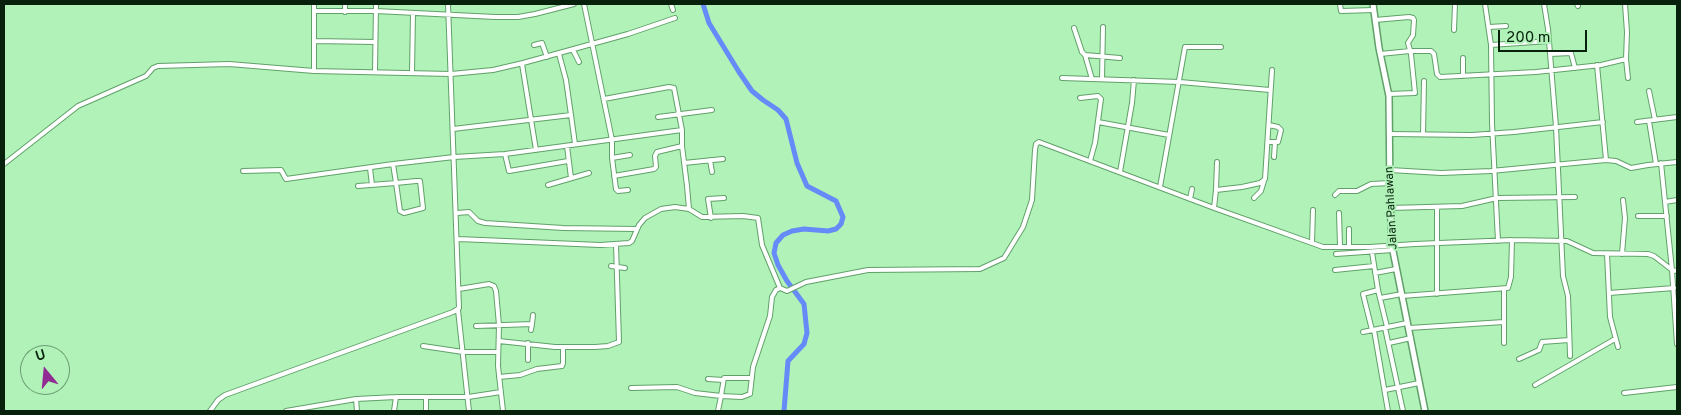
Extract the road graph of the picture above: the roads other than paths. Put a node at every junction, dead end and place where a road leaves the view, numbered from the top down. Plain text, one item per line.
1 (314, 4) edge
2 (344, 4) edge
3 (376, 4) edge
4 (448, 4) edge
5 (574, 4) edge
6 (584, 4) edge
7 (672, 4) edge
8 (1340, 4) edge
9 (1373, 4) edge
10 (1455, 4) edge
11 (1485, 4) edge
12 (1544, 4) edge
13 (1624, 4) edge
14 (555, 6) edge
15 (673, 10) dead end
16 (1374, 10) junction
17 (314, 11) junction
18 (376, 11) junction
19 (344, 12) junction
20 (412, 13) junction
21 (449, 14) junction
22 (675, 18) dead end
23 (1375, 20) junction
24 (1506, 26) dead end
25 (1489, 27) junction
26 (1074, 28) dead end
27 (1103, 28) dead end
28 (1454, 30) dead end
29 (314, 41) junction
30 (1549, 41) junction
31 (375, 42) junction
32 (592, 44) junction
33 (1491, 44) junction
34 (534, 45) dead end
35 (1220, 47) dead end
36 (573, 50) junction
37 (1410, 51) junction
38 (559, 54) junction
39 (1380, 54) junction
40 (1550, 54) junction
41 (1085, 55) junction
42 (1102, 56) junction
43 (547, 57) junction
44 (1120, 58) dead end
45 (1463, 58) dead end
46 (1626, 59) junction
47 (579, 62) dead end
48 (522, 64) junction
49 (1597, 65) junction
50 (1575, 68) junction
51 (1272, 70) dead end
52 (314, 71) junction
53 (1552, 71) junction
54 (375, 72) junction
55 (412, 73) junction
56 (451, 74) junction
57 (1492, 74) junction
58 (1463, 76) junction
59 (1062, 78) dead end
60 (1628, 78) dead end
61 (1092, 79) junction
62 (1102, 79) junction
63 (1134, 80) junction
64 (1180, 82) junction
65 (1424, 82) dead end
66 (1270, 90) junction
67 (1649, 91) dead end
68 (1389, 94) junction
69 (1080, 98) dead end
70 (604, 99) junction
71 (712, 110) dead end
72 (680, 114) junction
73 (571, 116) junction
74 (1677, 117) edge
75 (658, 118) dead end
76 (532, 120) junction
77 (1656, 120) junction
78 (1649, 121) junction
79 (1098, 122) junction
80 (1603, 122) junction
81 (1637, 122) dead end
82 (1269, 125) junction
83 (1556, 127) junction
84 (453, 128) junction
85 (1128, 128) junction
86 (682, 130) junction
87 (1493, 133) junction
88 (1169, 134) junction
89 (1390, 134) junction
90 (1423, 134) junction
91 (612, 140) junction
92 (1268, 142) junction
93 (1275, 142) junction
94 (575, 144) junction
95 (567, 146) junction
96 (682, 146) junction
97 (536, 150) junction
98 (505, 154) junction
99 (630, 155) dead end
100 (454, 157) junction
101 (1274, 157) dead end
102 (612, 158) junction
103 (723, 159) dead end
104 (710, 160) junction
105 (1606, 160) junction
106 (568, 161) junction
107 (1090, 161) junction
108 (1217, 162) dead end
109 (1677, 162) edge
110 (684, 163) junction
111 (1661, 163) junction
112 (4, 164) edge
113 (393, 164) junction
114 (1558, 164) junction
115 (1656, 164) junction
116 (370, 168) junction
117 (1390, 170) junction
118 (1495, 170) junction
119 (243, 171) dead end
120 (712, 172) dead end
121 (1120, 172) junction
122 (589, 173) dead end
123 (614, 176) junction
124 (571, 178) junction
125 (1264, 181) junction
126 (396, 183) junction
127 (1390, 183) junction
128 (372, 185) junction
129 (548, 185) dead end
130 (358, 186) dead end
131 (1160, 187) junction
132 (1192, 188) dead end
133 (628, 190) dead end
134 (1216, 190) junction
135 (1335, 195) dead end
136 (1575, 197) dead end
137 (724, 198) dead end
138 (1254, 198) dead end
139 (1497, 198) junction
140 (1560, 198) junction
141 (1190, 199) junction
142 (1623, 200) dead end
143 (1677, 200) edge
144 (1665, 202) junction
145 (1214, 208) junction
146 (1390, 208) junction
147 (1437, 208) junction
148 (689, 209) junction
149 (1313, 210) dead end
150 (457, 213) junction
151 (1339, 213) dead end
152 (1638, 216) dead end
153 (1667, 216) junction
154 (711, 218) junction
155 (637, 229) junction
156 (1349, 229) dead end
157 (458, 239) junction
158 (1512, 240) junction
159 (1498, 241) junction
160 (1562, 241) junction
161 (1312, 243) junction
162 (1437, 243) junction
163 (616, 244) junction
164 (1340, 246) junction
165 (1349, 246) junction
166 (1393, 248) junction
167 (1670, 250) junction
168 (1677, 250) edge
169 (1372, 252) junction
170 (1336, 254) dead end
171 (1607, 254) junction
172 (1622, 254) junction
173 (611, 266) dead end
174 (617, 266) junction
175 (1374, 266) junction
176 (624, 268) dead end
177 (1396, 269) junction
178 (1335, 270) dead end
179 (1675, 271) edge
180 (1375, 273) junction
181 (780, 288) junction
182 (1674, 288) junction
183 (459, 289) junction
184 (1504, 289) junction
185 (1378, 290) junction
186 (1609, 292) junction
187 (1437, 294) junction
188 (1402, 295) junction
189 (1380, 298) junction
190 (458, 310) junction
191 (533, 315) dead end
192 (1504, 322) junction
193 (532, 324) junction
194 (499, 325) junction
195 (476, 326) dead end
196 (1408, 326) junction
197 (1386, 327) junction
198 (531, 330) dead end
199 (1373, 330) junction
200 (1363, 332) dead end
201 (1411, 338) junction
202 (1615, 339) junction
203 (1569, 340) junction
204 (498, 341) junction
205 (528, 343) junction
206 (1389, 343) junction
207 (1504, 343) dead end
208 (1677, 344) edge
209 (422, 346) dead end
210 (1618, 346) dead end
211 (563, 347) junction
212 (463, 352) junction
213 (498, 352) junction
214 (1570, 356) dead end
215 (1519, 359) dead end
216 (528, 360) dead end
217 (499, 377) junction
218 (752, 378) junction
219 (708, 379) dead end
220 (722, 380) junction
221 (1419, 383) junction
222 (1534, 385) dead end
223 (1677, 387) edge
224 (631, 388) dead end
225 (1398, 388) junction
226 (1384, 390) junction
227 (501, 392) junction
228 (1624, 394) dead end
229 (396, 396) junction
230 (468, 396) junction
231 (721, 396) junction
232 (426, 397) junction
233 (356, 399) junction
234 (210, 411) edge
235 (286, 411) edge
236 (357, 411) edge
237 (394, 411) edge
238 (426, 411) edge
239 (470, 411) edge
240 (503, 411) edge
241 (718, 411) edge
242 (1388, 411) edge
243 (1404, 411) edge
244 (1425, 411) edge

1 - 17 street
2 - 19 street
3 - 18 street
4 - 21 street
5 - 14 street
6 - 32 street
7 - 15 street
8 - 16 street
9 - 16 main road, Jalan Pahlawan
10 - 28 street
11 - 25 street
12 - 30 street
13 - 46 street
14 - 21 street
16 - 23 main road, Jalan Pahlawan
17 - 19 street
17 - 29 street
18 - 19 street
18 - 20 street
18 - 31 street
20 - 21 street
20 - 55 street
21 - 56 street
22 - 32 street
23 - 37 street
23 - 39 main road, Jalan Pahlawan
24 - 25 street
25 - 33 street
26 - 41 street
27 - 42 street
29 - 31 street
29 - 52 street
30 - 33 street
30 - 40 street
31 - 54 street
32 - 36 street
32 - 70 street
33 - 57 street
34 - 43 street
35 - 64 street
36 - 38 street
36 - 47 street
37 - 39 street
37 - 58 street
37 - 68 street
38 - 43 street
38 - 73 street
39 - 68 main road, Jalan Pahlawan
40 - 50 street
40 - 53 street
41 - 42 street
41 - 61 street
42 - 44 street
42 - 62 street
43 - 48 street
45 - 58 street
46 - 49 street
46 - 60 street
48 - 56 street
48 - 76 street
49 - 50 street
49 - 80 street
50 - 53 street
51 - 66 street
52 - 54 street
52 - 112 street
53 - 57 street
53 - 83 street
54 - 55 street
55 - 56 street
56 - 84 street
57 - 58 street
57 - 87 street
59 - 61 street
61 - 62 street
62 - 63 street
63 - 64 street
63 - 85 street
64 - 66 street
64 - 88 street
65 - 90 street
66 - 82 street
67 - 77 street
68 - 89 main road, Jalan Pahlawan
69 - 79 street
70 - 72 street
70 - 91 street
71 - 72 street
72 - 75 street
72 - 86 street
73 - 76 street
73 - 94 street
74 - 77 street
76 - 84 street
76 - 97 street
77 - 78 street
78 - 81 street
78 - 115 street
79 - 85 street
79 - 107 street
80 - 83 street
80 - 105 street
82 - 92 street
82 - 93 street
83 - 87 street
83 - 114 street
84 - 100 street
85 - 88 street
85 - 121 street
86 - 91 street
86 - 96 street
87 - 90 street
87 - 118 street
88 - 131 street
89 - 90 street
89 - 117 main road, Jalan Pahlawan
91 - 94 street
91 - 102 street
92 - 93 street
92 - 125 street
93 - 101 street
94 - 95 street
95 - 97 street
95 - 106 street
96 - 110 street
96 - 123 street
97 - 98 street
98 - 100 street
98 - 106 street
99 - 102 street
100 - 113 street
100 - 150 street
102 - 123 street
103 - 104 street
104 - 110 street
104 - 120 street
105 - 114 street
105 - 115 street
106 - 124 street
107 - 121 street
107 - 181 street
108 - 134 street
109 - 111 street
110 - 148 street
111 - 115 street
111 - 144 street
113 - 116 street
113 - 126 street
114 - 118 street
114 - 140 street
116 - 119 street
116 - 128 street
117 - 118 street
117 - 127 main road, Jalan Pahlawan
118 - 139 street
121 - 131 street
122 - 124 street
123 - 133 street
124 - 129 street
125 - 134 street
125 - 138 street
126 - 126 street
126 - 128 street
127 - 135 street
127 - 146 main road, Jalan Pahlawan
128 - 130 street
131 - 141 street
132 - 141 street
134 - 145 street
136 - 140 street
137 - 154 street
139 - 140 street
139 - 147 street
139 - 159 street
140 - 160 street
141 - 145 street
142 - 172 street
143 - 144 street
144 - 153 street
145 - 161 street
146 - 147 street
146 - 166 main road, Jalan Pahlawan
147 - 162 street
148 - 154 street
148 - 155 street
149 - 161 street
150 - 155 street
150 - 157 street
151 - 164 street
152 - 153 street
153 - 167 street
154 - 181 street
155 - 163 street
156 - 165 street
157 - 163 street
157 - 183 street
158 - 159 street
158 - 160 street
158 - 184 street
159 - 162 street
160 - 171 street
160 - 203 street
161 - 164 street
162 - 166 street
162 - 187 street
163 - 174 street
164 - 165 street
165 - 166 street
166 - 169 street
166 - 177 main road, Jalan Pahlawan
167 - 168 street
167 - 179 street
169 - 170 street
169 - 175 street
171 - 172 street
171 - 186 street
172 - 179 street
173 - 174 street
174 - 176 street
174 - 211 street
175 - 178 street
175 - 180 street
177 - 180 street
177 - 188 main road, Jalan Pahlawan
179 - 182 street
180 - 185 street
181 - 218 street
182 - 186 street
182 - 208 street
183 - 190 street
183 - 194 street
184 - 187 street
184 - 192 street
185 - 189 street
185 - 199 street
186 - 202 street
187 - 188 street
188 - 189 street
188 - 196 main road, Jalan Pahlawan
189 - 197 street
190 - 212 street
190 - 234 street
191 - 193 street
192 - 196 street
192 - 207 street
193 - 194 street
193 - 198 street
194 - 195 street
194 - 204 street
196 - 197 street
196 - 201 main road, Jalan Pahlawan
197 - 199 street
197 - 206 street
199 - 200 street
199 - 226 street
201 - 206 street
201 - 221 main road, Jalan Pahlawan
202 - 210 street
202 - 222 street
203 - 214 street
203 - 215 street
204 - 205 street
204 - 213 street
205 - 211 street
205 - 216 street
206 - 225 street
209 - 212 street
211 - 217 street
212 - 213 street
212 - 230 street
213 - 217 street
217 - 227 street
218 - 220 street
218 - 231 street
219 - 220 street
220 - 231 street
221 - 225 street
221 - 244 main road, Jalan Pahlawan
223 - 228 street
224 - 231 street
225 - 226 street
225 - 243 street
226 - 242 street
227 - 230 street
227 - 240 street
229 - 232 street
229 - 233 street
229 - 237 street
230 - 232 street
230 - 239 street
231 - 241 street
232 - 238 street
233 - 235 street
233 - 236 street

